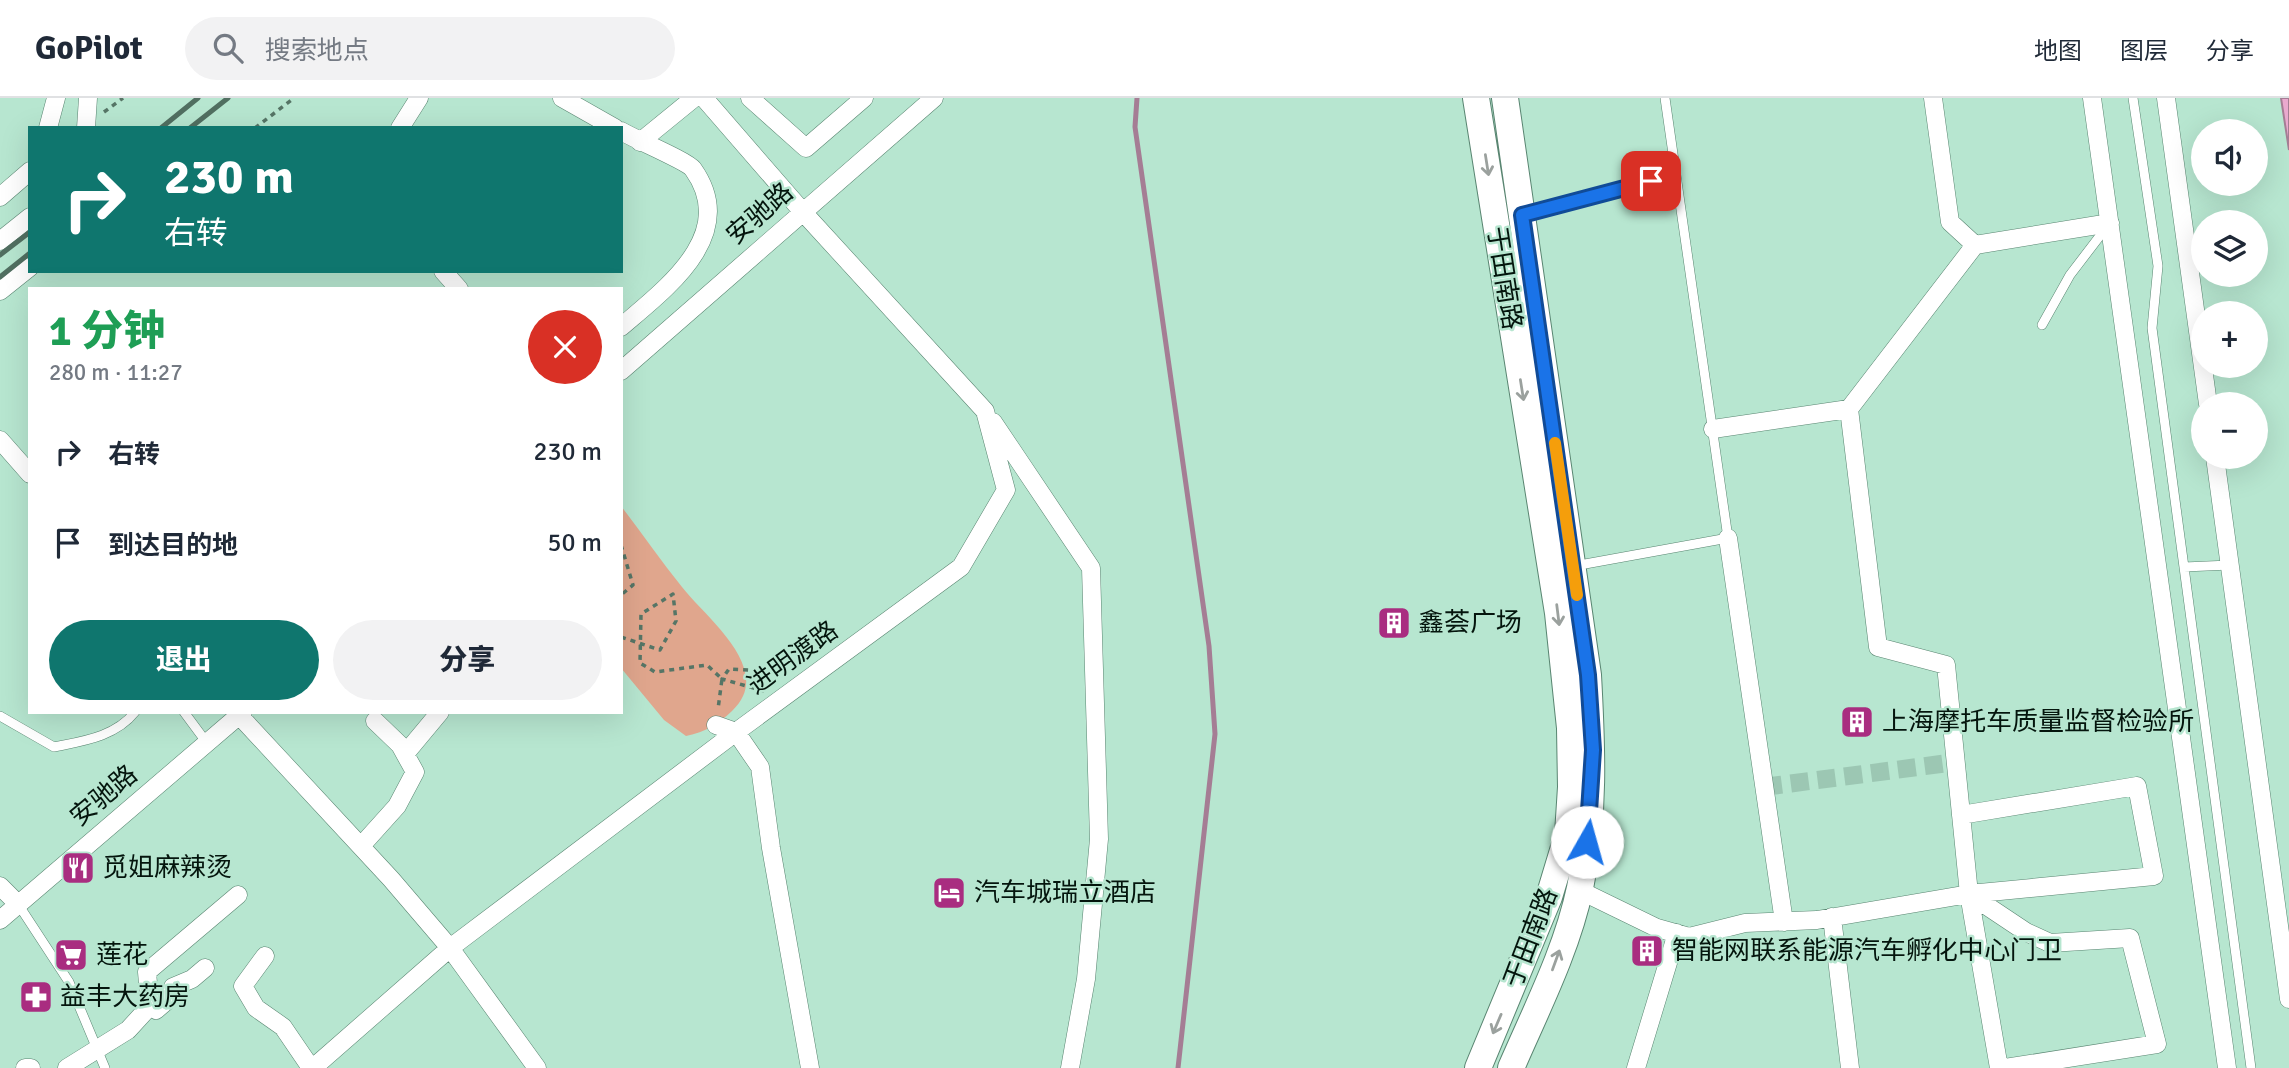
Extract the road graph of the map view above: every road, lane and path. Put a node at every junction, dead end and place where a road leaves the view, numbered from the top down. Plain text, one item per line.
1 (56, 98) edge
2 (88, 98) edge
3 (294, 98) edge
4 (419, 98) edge
5 (562, 98) edge
6 (694, 98) edge
7 (704, 98) edge
8 (750, 98) edge
9 (864, 98) edge
10 (934, 98) edge
11 (1476, 98) edge
12 (1505, 98) edge
13 (1665, 98) edge
14 (1933, 98) edge
15 (2092, 98) edge
16 (2133, 98) edge
17 (2166, 98) edge
18 (48, 126) edge
19 (86, 126) edge
20 (258, 126) edge
21 (401, 126) edge
22 (611, 126) edge
23 (623, 132) edge
24 (640, 142) junction
25 (28, 173) edge
26 (1676, 174) junction
27 (0, 197) edge
28 (802, 211) junction
29 (1522, 215) junction
30 (28, 219) edge
31 (2110, 223) junction
32 (0, 241) edge
33 (1975, 245) junction
34 (28, 269) edge
35 (445, 273) edge
36 (457, 287) edge
37 (0, 291) edge
38 (623, 325) edge
39 (2042, 325) dead end
40 (623, 369) edge
41 (2206, 392) edge
42 (1849, 409) junction
43 (985, 411) junction
44 (1713, 429) junction
45 (0, 440) edge
46 (2217, 469) edge
47 (28, 472) edge
48 (1547, 473) junction
49 (1728, 538) junction
50 (623, 552) edge
51 (2230, 565) junction
52 (1573, 566) junction
53 (2184, 567) junction
54 (623, 593) edge
55 (623, 639) edge
56 (640, 644) junction
57 (722, 679) junction
58 (803, 683) junction
59 (784, 696) junction
60 (134, 714) edge
61 (185, 714) edge
62 (238, 714) edge
63 (240, 714) edge
64 (438, 714) edge
65 (0, 716) edge
66 (376, 721) dead end
67 (716, 725) joint
68 (736, 732) junction
69 (207, 743) junction
70 (405, 754) junction
71 (1961, 815) junction
72 (361, 846) junction
73 (0, 886) edge
74 (1579, 890) junction
75 (1969, 894) junction
76 (238, 895) dead end
77 (18, 904) junction
78 (1832, 917) junction
79 (0, 920) edge
80 (1784, 922) junction
81 (1677, 933) junction
82 (450, 948) junction
83 (265, 956) dead end
84 (205, 968) dead end
85 (2289, 999) edge
86 (150, 1006) junction
87 (96, 1051) junction
88 (25, 1068) edge
89 (31, 1068) edge
90 (67, 1068) edge
91 (105, 1068) edge
92 (312, 1068) edge
93 (537, 1068) edge
94 (810, 1068) edge
95 (1070, 1068) edge
96 (1478, 1068) edge
97 (1511, 1068) edge
98 (1636, 1068) edge
99 (1850, 1068) edge
100 (1999, 1068) edge
101 (2006, 1068) edge
102 (2227, 1068) edge
103 (2251, 1068) edge

1 - 18 street
2 - 19 street
3 - 20 path
4 - 21 street
5 - 22 street
6 - 24 street
7 - 28 street, 进明渡路
8 - 9 street
10 - 28 street, 安驰路
11 -> 48 street, 于田南路
12 - 29 street, 于田南路
13 - 26 lane
14 - 33 street
15 - 31 street
16 - 53 lane
17 - 41 street
23 - 24 street
24 - 38 street
25 - 27 street
26 - 29 lane
26 - 44 lane
28 - 40 street, 安驰路
28 - 43 street, 进明渡路
29 - 48 street, 于田南路
30 - 32 street
31 - 33 street
31 - 39 lane
31 - 102 street
33 - 42 street
34 - 37 street
35 - 36 street
42 - 44 street
42 - 71 street
43 - 58 street, 进明渡路
43 - 95 street
44 - 49 lane
45 - 47 street
46 - 51 street
48 - 52 street, 于田南路
48 -> 96 street, 于田南路
49 - 52 lane
49 - 80 street
50 - 54 path
51 - 53 lane
51 - 85 street
52 - 74 street, 于田南路
53 - 103 lane
55 - 56 path
56 - 56 path
56 - 57 path
57 - 58 path
57 - 59 path
57 - 67 path
58 - 59 street, 进明渡路
59 - 68 street, 进明渡路
60 - 65 lane
61 - 69 lane
62 - 69 street, 安驰路
63 - 72 street
64 - 70 street
66 - 70 street
67 - 68 street
68 - 82 street, 进明渡路
68 - 94 street
69 - 77 street, 安驰路
70 - 72 street
71 - 75 street
71 - 75 street
72 - 82 street
73 - 77 street
74 - 81 street
97 -> 74 street, 于田南路
75 - 78 street
75 - 100 street
75 - 101 street
76 - 86 street
77 - 79 street, 安驰路
77 - 87 lane
78 - 80 street
78 - 99 street
80 - 81 street
81 - 98 street
82 - 92 street, 进明渡路
82 - 93 street
83 - 92 street
84 - 86 street
86 - 87 street
87 - 90 street
87 - 91 lane
88 - 89 street

